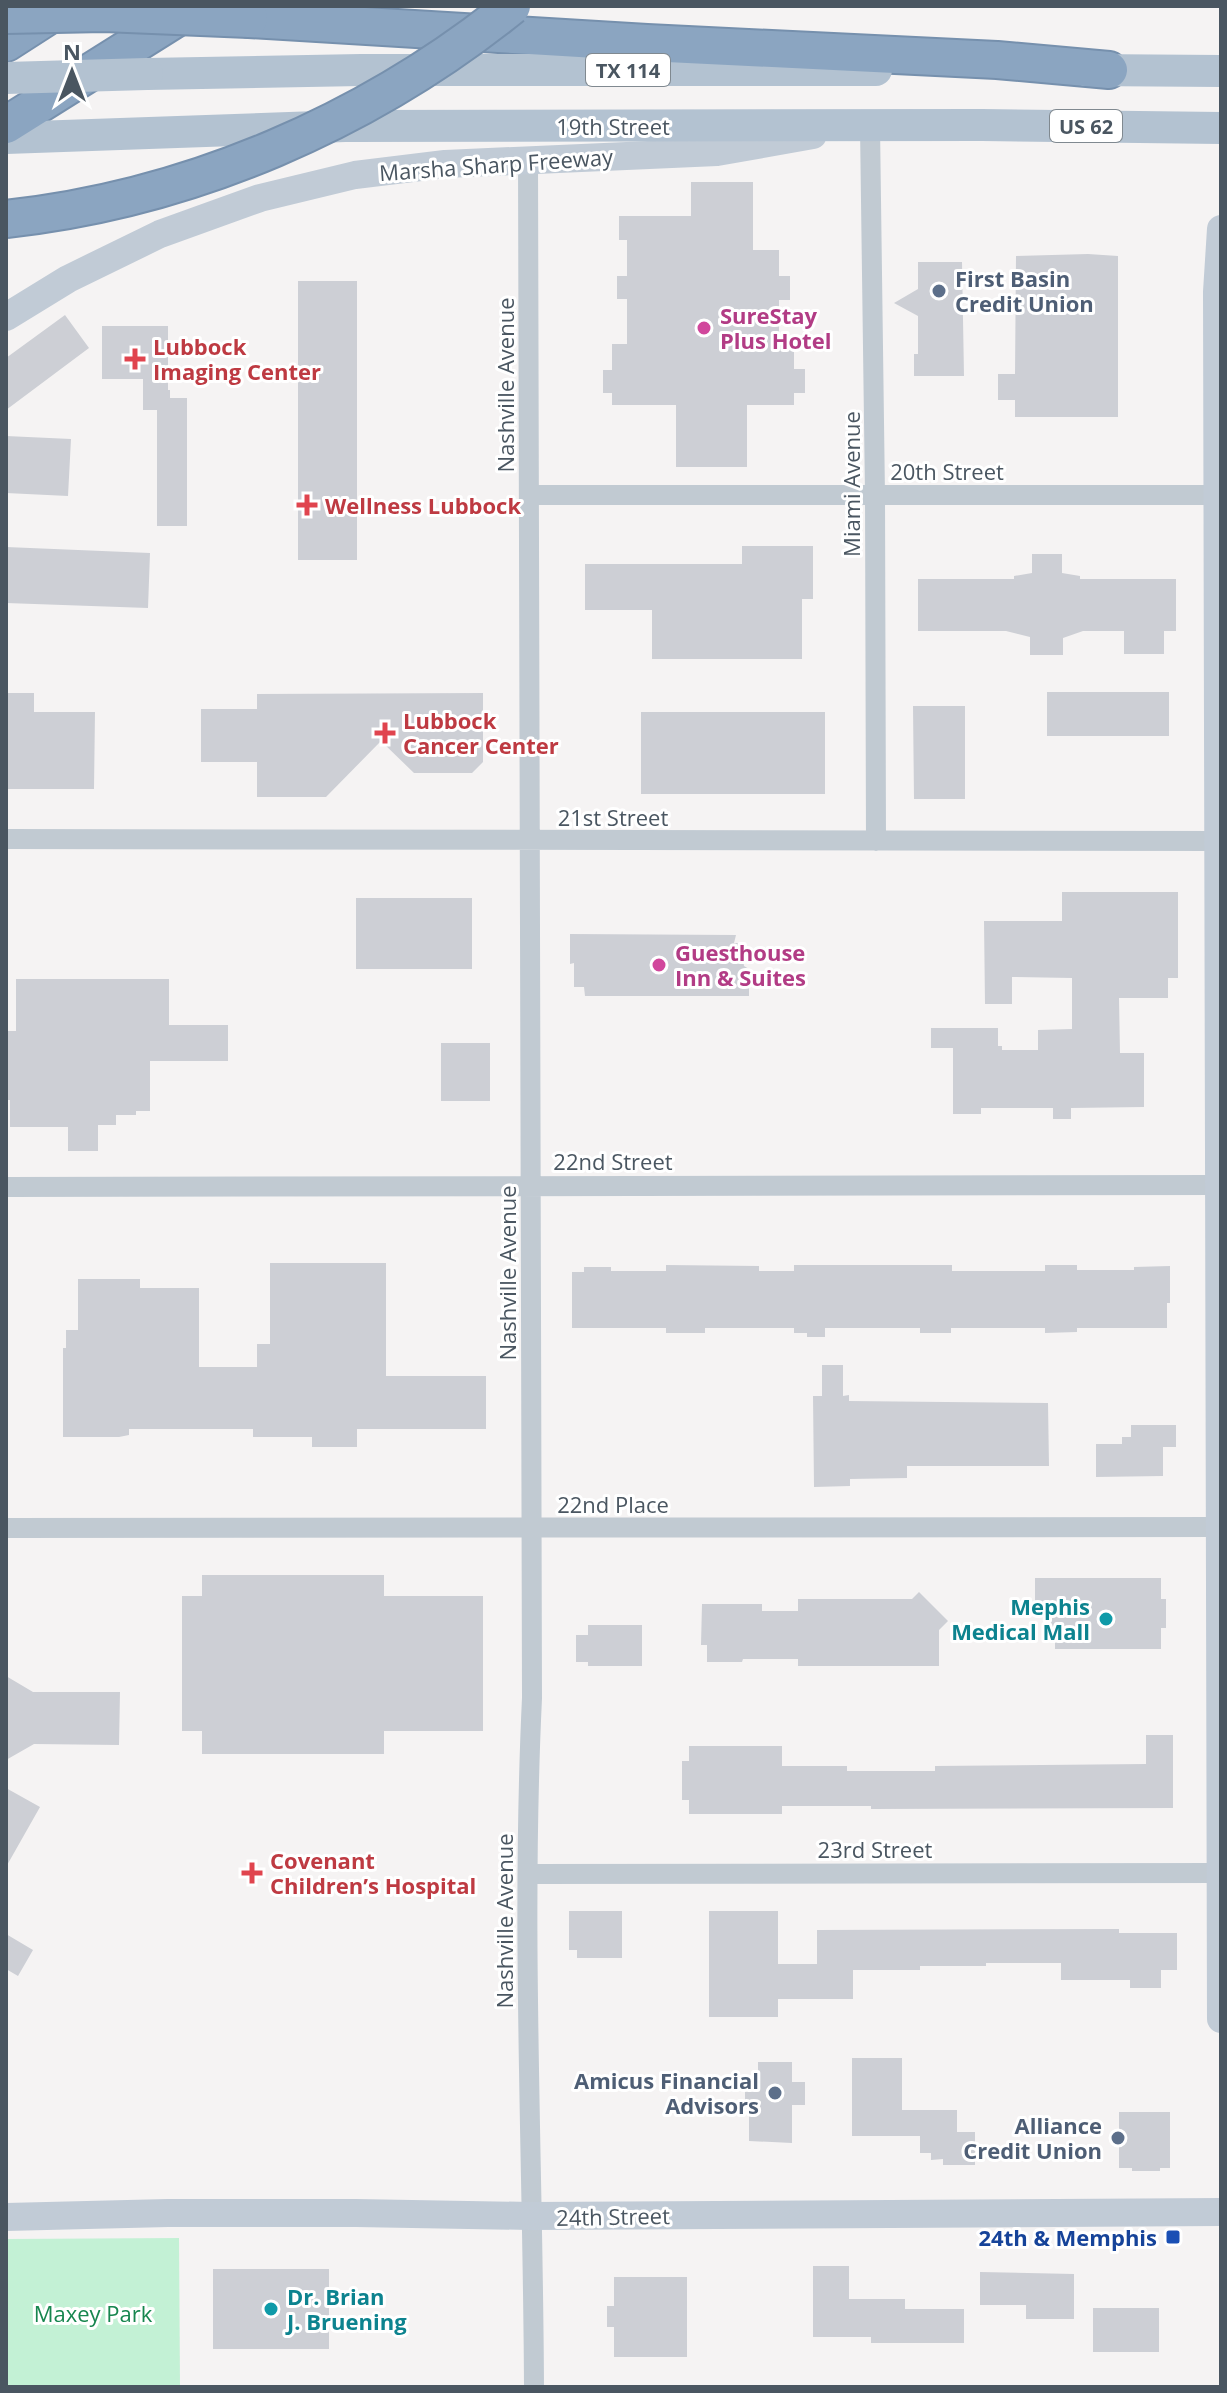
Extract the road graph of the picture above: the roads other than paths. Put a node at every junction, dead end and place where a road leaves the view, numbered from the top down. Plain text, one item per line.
1 (63, 6) edge
2 (196, 6) edge
3 (512, 6) edge
4 (246, 12) edge
5 (6, 15) edge
6 (6, 43) edge
7 (1109, 70) junction
8 (1221, 71) edge
9 (6, 78) edge
10 (49, 99) junction
11 (6, 125) edge
12 (870, 126) junction
13 (1221, 128) edge
14 (6, 138) edge
15 (528, 159) junction
16 (6, 219) edge
17 (1221, 229) edge
18 (6, 317) edge
19 (529, 495) junction
20 (875, 495) junction
21 (1220, 495) edge
22 (6, 839) edge
23 (530, 841) junction
24 (876, 841) junction
25 (1220, 841) edge
26 (531, 1185) junction
27 (1221, 1185) edge
28 (6, 1187) edge
29 (1221, 1527) edge
30 (6, 1528) edge
31 (532, 1528) junction
32 (1221, 1873) edge
33 (529, 1874) junction
34 (1221, 2019) edge
35 (1221, 2212) edge
36 (530, 2216) junction
37 (6, 2217) edge
38 (534, 2387) edge

1 - 6 highway
2 - 10 highway
3 - 16 highway, bridge
4 - 5 highway, bridge
4 - 7 highway
4 - 10 highway
7 - 8 main road
7 - 9 main road, TX 114, bridge
10 - 11 highway
12 - 13 main road, 19th Street / US 62
12 - 14 main road, 19th Street
12 - 15 street, Marsha Sharp Freeway / US 62
12 - 20 street, Miami Avenue
15 - 18 street, Marsha Sharp Freeway / US 62
15 - 19 street, Nashville Avenue
17 - 21 street
19 - 20 street, 20th Street
19 - 23 street, Nashville Avenue
20 - 21 street, 20th Street
20 - 24 street, Miami Avenue
21 - 25 street
22 - 23 street, 21st Street
23 - 24 street, 21st Street
23 - 26 street, Nashville Avenue
24 - 25 street, 21st Street
25 - 27 street
26 - 27 street, 22nd Street
26 - 28 street, 22nd Street
26 - 31 street, Nashville Avenue
27 - 29 street
29 - 31 street, 22nd Place
29 - 32 street
30 - 31 street, 22nd Place
31 - 33 street, Nashville Avenue
32 - 33 street, 23rd Street
32 - 34 street
33 - 36 street, Nashville Avenue
35 - 36 street, 24th Street
36 - 37 street, 24th Street
36 - 38 street, Nashville Avenue

